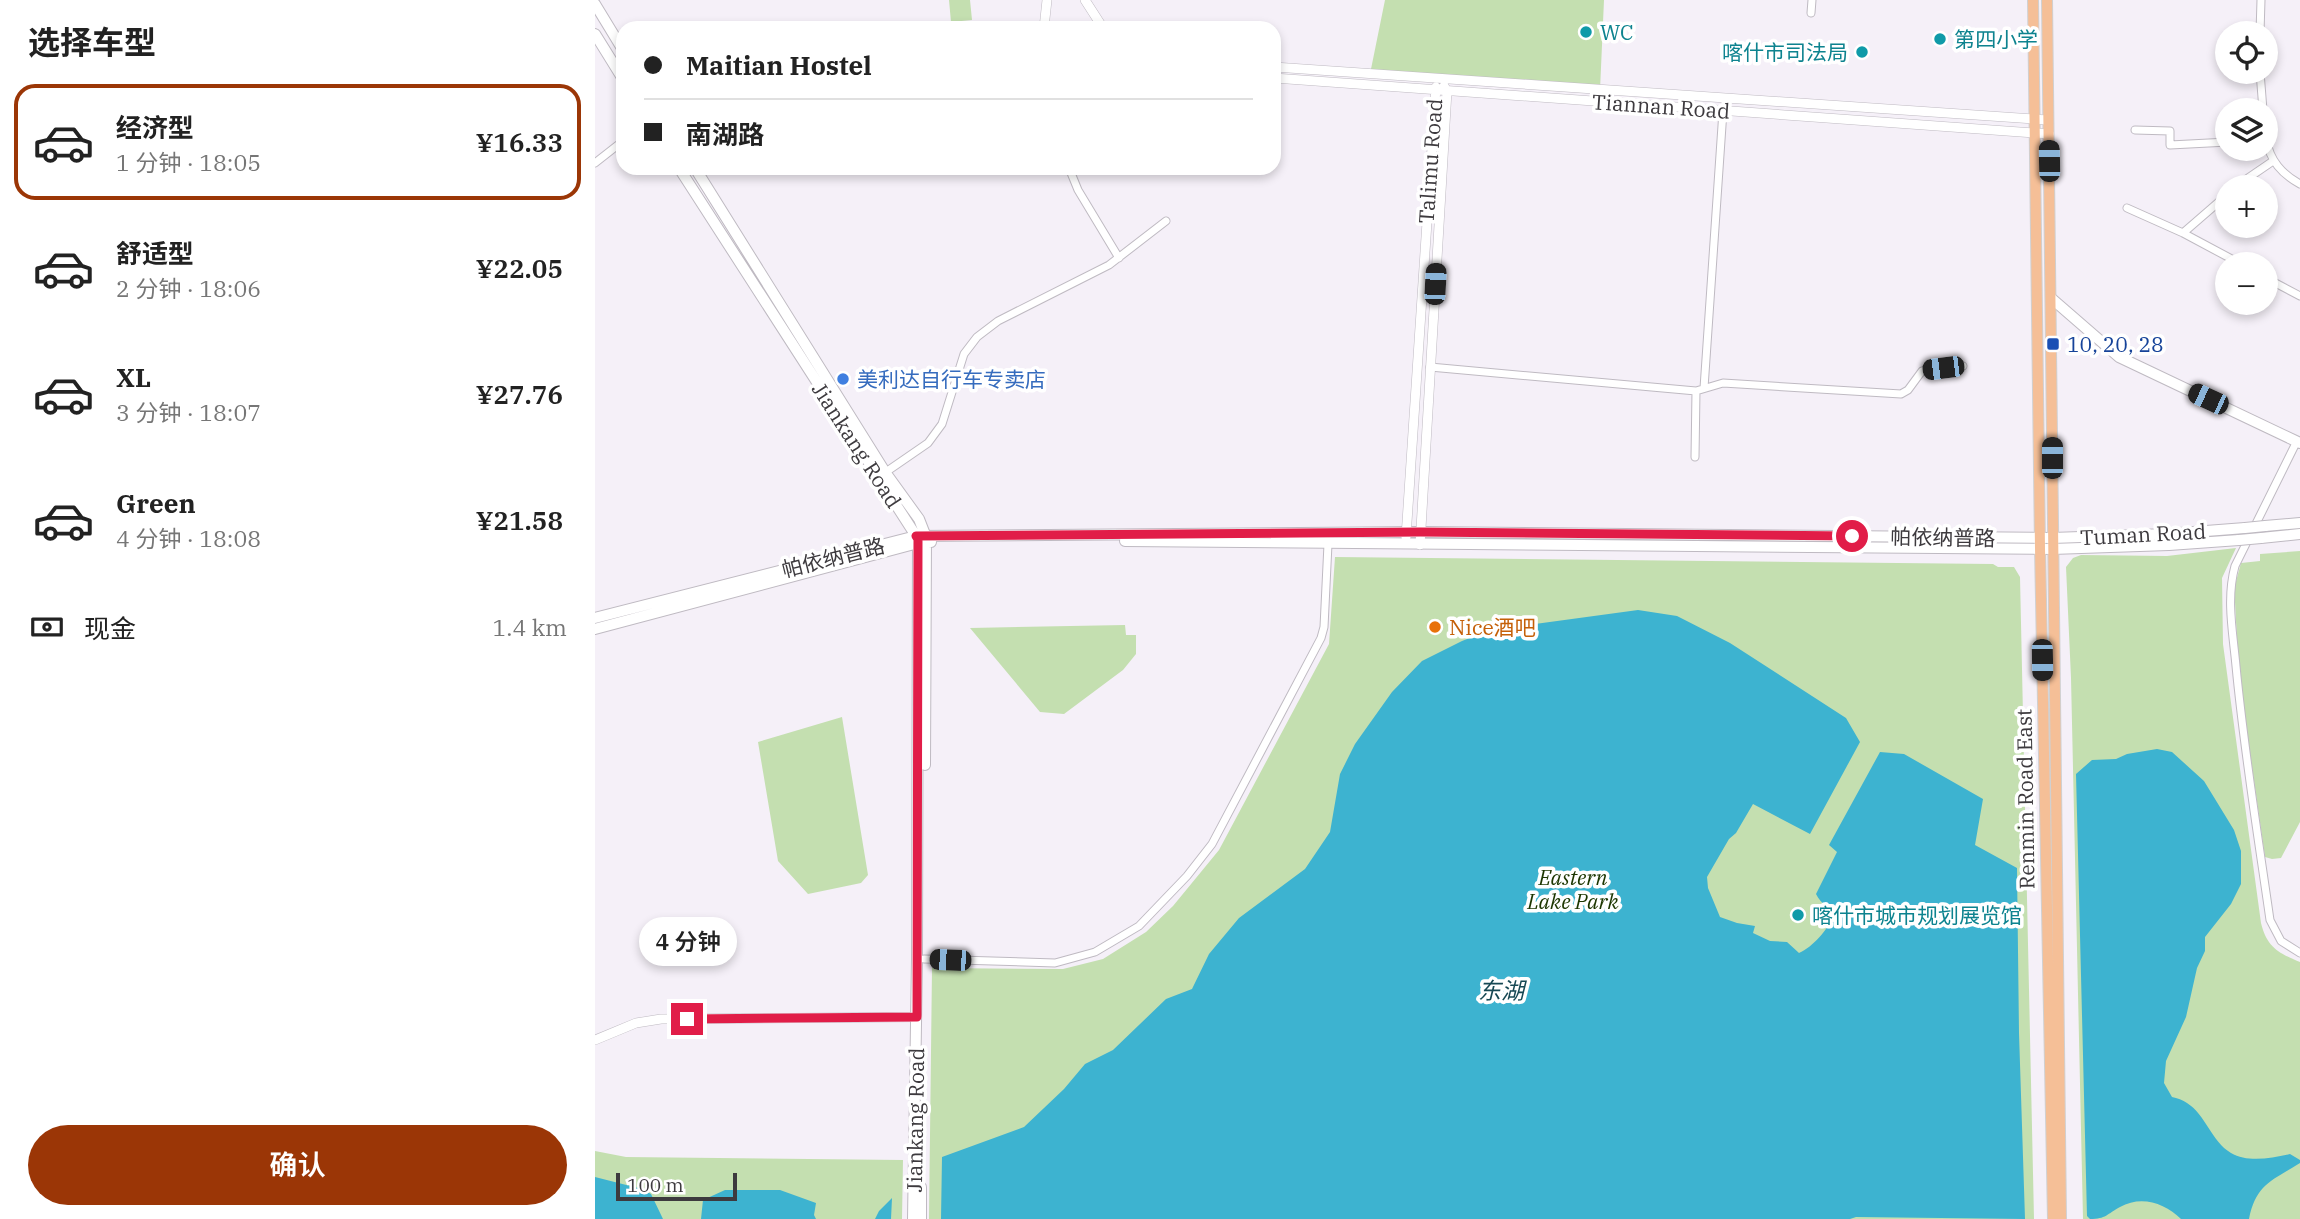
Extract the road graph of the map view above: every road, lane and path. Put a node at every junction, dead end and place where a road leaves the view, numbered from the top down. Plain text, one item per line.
1 (1047, 0) edge
2 (1085, 0) edge
3 (1812, 0) edge
4 (2033, 0) edge
5 (2047, 0) edge
6 (2261, 0) edge
7 (595, 5) edge
8 (1811, 13) dead end
9 (1045, 21) edge
10 (1098, 21) edge
11 (2260, 21) edge
12 (595, 34) edge
13 (616, 39) edge
14 (616, 68) edge
15 (1281, 68) edge
16 (1281, 79) edge
17 (1440, 79) junction
18 (1434, 90) junction
19 (1447, 91) junction
20 (1723, 111) junction
21 (2035, 119) junction
22 (2048, 120) junction
23 (2135, 130) dead end
24 (2035, 133) junction
25 (2049, 134) junction
26 (2215, 143) edge
27 (616, 146) edge
28 (2273, 161) joint
29 (595, 163) edge
30 (684, 175) edge
31 (699, 175) edge
32 (1072, 175) edge
33 (2253, 175) edge
34 (2300, 184) edge
35 (2215, 205) edge
36 (2127, 208) dead end
37 (1166, 221) dead end
38 (2183, 233) junction
39 (2219, 252) edge
40 (1119, 258) junction
41 (2278, 284) edge
42 (2300, 296) edge
43 (2051, 298) junction
44 (1963, 366) dead end
45 (1430, 367) junction
46 (1700, 389) junction
47 (2298, 442) edge
48 (1695, 457) dead end
49 (881, 475) junction
50 (2300, 523) edge
51 (1420, 532) junction
52 (2300, 534) edge
53 (1406, 539) junction
54 (921, 540) junction
55 (2046, 543) junction
56 (1328, 544) junction
57 (1420, 545) junction
58 (597, 620) edge
59 (2300, 953) edge
60 (924, 959) junction
61 (917, 1017) junction
62 (595, 1040) edge
63 (913, 1219) edge
64 (921, 1219) edge
65 (2053, 1219) edge
66 (2061, 1219) edge

1 - 9 street
2 - 10 street
3 - 8 street
4 - 21 main road, Renmin Road East
5 - 22 main road, Renmin Road East
6 - 11 street
7 - 13 main road
12 - 14 main road
15 - 17 street, Tiannan Road
16 - 18 street, Tiannan Road
17 - 18 street, Talimu Road
17 - 19 street, Talimu Road
17 - 21 street, Tiannan Road
18 - 19 street, Tiannan Road
18 - 53 street, Talimu Road
19 - 20 street, Tiannan Road
19 - 45 street, Talimu Road
20 - 24 street, Tiannan Road
20 - 46 street
21 - 22 street, Tiannan Road
21 - 24 main road, Renmin Road East
22 - 25 main road, Renmin Road East
23 - 26 street
24 - 25 street, Tiannan Road
24 - 55 main road, Renmin Road East
25 - 43 main road, Renmin Road East
27 - 29 street
28 - 33 street
28 - 34 street
30 - 49 main road, Jiankang Road
31 - 49 main road, Jiankang Road
32 - 40 street
35 - 38 street
36 - 38 street
37 - 40 street
38 - 39 street
40 - 49 street
41 - 42 street
43 - 47 main road
43 - 55 main road, Renmin Road East
44 - 46 street
45 - 46 street
45 - 51 street, Talimu Road
46 - 48 street
47 - 59 street
49 - 54 main road, Jiankang Road
50 - 55 main road, Tuman Road, bridge
51 - 53 main road, 帕依纳普路
51 - 55 main road, 帕依纳普路
51 - 57 street, Talimu Road
52 - 55 main road, Tuman Road, bridge
53 - 54 main road, 帕依纳普路
53 - 56 main road, 帕依纳普路
53 - 57 main road, 帕依纳普路
54 - 56 main road, 帕依纳普路
54 - 58 main road, 帕依纳普路
54 - 60 main road, Jiankang Road
54 - 61 main road, Jiankang Road
55 - 57 main road, 帕依纳普路
55 - 65 main road, Renmin Road East
55 - 66 main road, Renmin Road East
56 - 60 street
60 - 64 main road, Jiankang Road
61 - 62 street
61 - 63 main road, Jiankang Road

